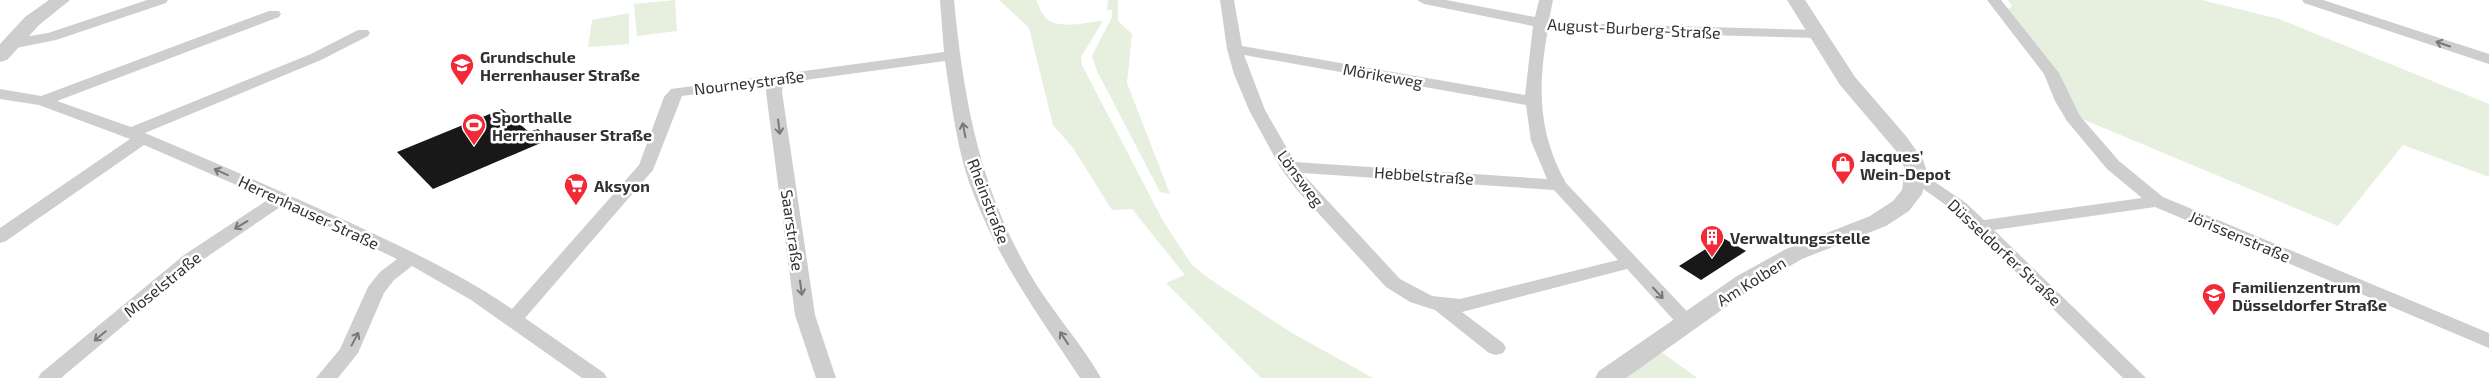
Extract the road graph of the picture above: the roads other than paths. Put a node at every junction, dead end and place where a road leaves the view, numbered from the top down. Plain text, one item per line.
1 (62, 0) edge
2 (161, 0) edge
3 (947, 0) edge
4 (1227, 0) edge
5 (1424, 0) edge
6 (1546, 0) edge
7 (1796, 0) edge
8 (1994, 0) edge
9 (2309, 0) edge
10 (274, 14) dead end
11 (1541, 23) junction
12 (363, 32) dead end
13 (1816, 34) junction
14 (1235, 49) junction
15 (5, 50) edge
16 (952, 56) junction
17 (2489, 59) edge
18 (776, 79) junction
19 (0, 94) edge
20 (42, 101) junction
21 (1531, 101) junction
22 (136, 135) junction
23 (1288, 167) junction
24 (1917, 178) junction
25 (1559, 186) junction
26 (282, 198) junction
27 (2157, 201) junction
28 (1979, 226) junction
29 (0, 237) edge
30 (411, 258) junction
31 (1630, 263) junction
32 (1443, 306) junction
33 (514, 319) junction
34 (1687, 322) junction
35 (2489, 342) edge
36 (1496, 348) dead end
37 (585, 375) edge
38 (48, 378) edge
39 (326, 378) edge
40 (826, 378) edge
41 (1092, 378) edge
42 (1608, 378) edge
43 (2136, 378) edge

1 - 15 street
2 - 15 street
3 - 16 street, Rheinstraße
4 - 14 street, Lönsweg
5 - 11 street, August-Burberg-Straße
6 - 11 street
7 - 13 street
8 - 27 street
17 -> 9 street
10 - 20 street
11 - 13 street, August-Burberg-Straße
11 - 21 street
12 - 22 street
13 - 24 street
14 - 21 street, Mörikeweg
14 - 23 street, Lönsweg
16 - 18 street, Nourneystraße
41 -> 16 street, Rheinstraße
18 - 33 street, Nourneystraße
18 -> 40 street, Saarstraße
19 - 20 street, Herrenhauser Straße
20 - 22 street, Herrenhauser Straße
21 - 25 street
26 -> 22 street, Herrenhauser Straße
22 - 29 street
23 - 25 street, Hebbelstraße
23 - 32 street, Lönsweg
24 - 28 street, Düsseldorfer Straße
24 - 34 street, Am Kolben
25 - 31 street
26 - 30 street, Herrenhauser Straße
26 -> 38 street, Moselstraße
27 - 28 street
27 - 35 street, Jörissenstraße
28 - 43 street, Düsseldorfer Straße
30 - 33 street, Herrenhauser Straße
39 -> 30 street
31 - 32 street, Lönsweg
31 -> 34 street
32 - 36 street, Lönsweg
33 - 37 street, Herrenhauser Straße
34 - 42 street, Am Kolben

